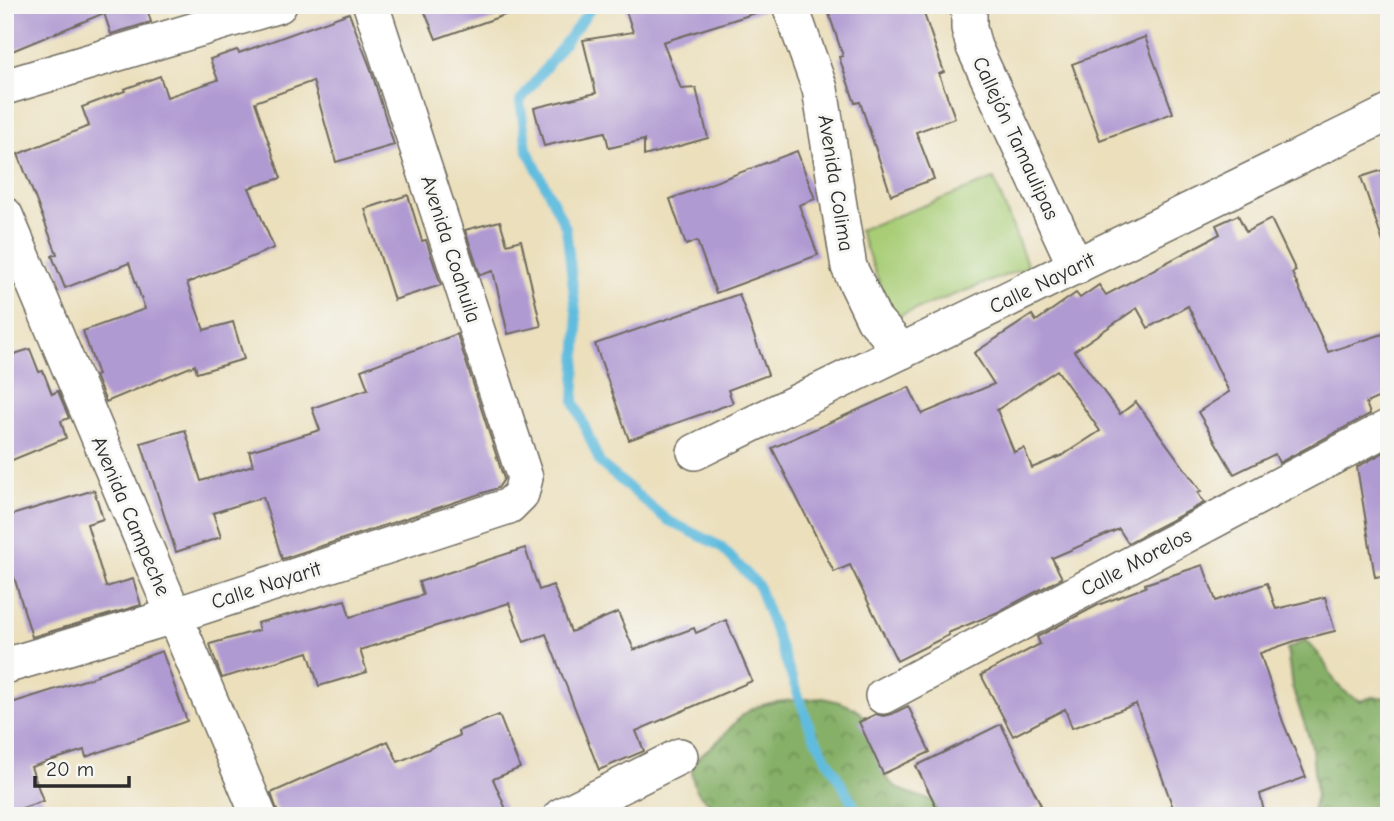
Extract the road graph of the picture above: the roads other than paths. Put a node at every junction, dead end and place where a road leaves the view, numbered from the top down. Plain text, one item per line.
1 (279, 5) edge
2 (372, 5) edge
3 (790, 5) edge
4 (969, 5) edge
5 (5, 87) edge
6 (1389, 113) edge
7 (5, 215) edge
8 (1076, 267) junction
9 (902, 351) junction
10 (1389, 427) edge
11 (695, 452) dead end
12 (521, 494) joint
13 (173, 616) junction
14 (5, 666) edge
15 (883, 696) dead end
16 (680, 756) dead end
17 (259, 816) edge
18 (561, 816) edge

1 - 5 street
2 - 12 street, Avenida Coahuila
3 - 9 street, Avenida Colima
4 - 8 street, Callejón Tamaulipas
6 - 8 street, Calle Nayarit
7 - 13 street, Avenida Campeche
8 - 9 street, Calle Nayarit
9 - 11 street, Calle Nayarit
10 - 15 street, Calle Morelos
12 - 13 street, Calle Nayarit
13 - 14 street, Calle Nayarit
13 - 17 street, Avenida Campeche
16 - 18 street

